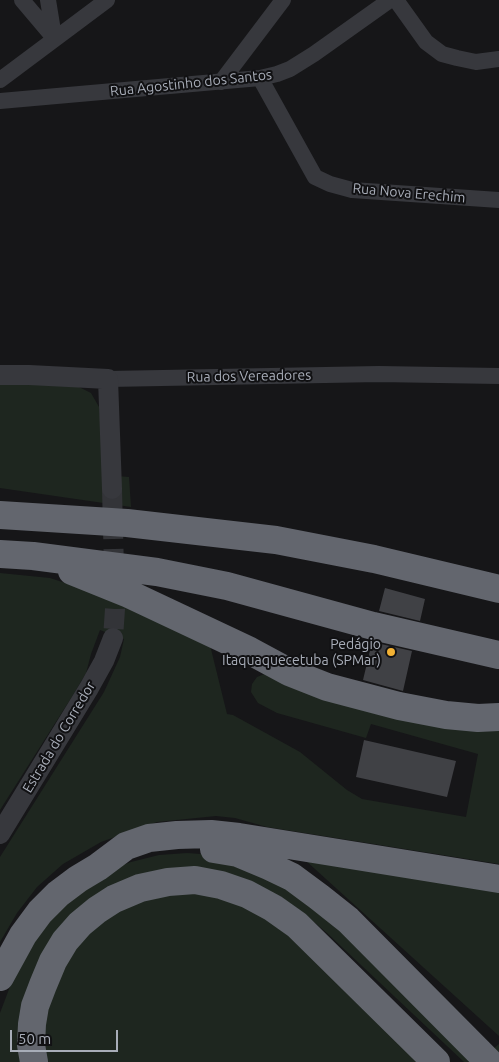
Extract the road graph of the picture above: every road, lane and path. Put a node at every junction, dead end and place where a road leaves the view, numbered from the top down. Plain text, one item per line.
1 (22, 0) edge
2 (48, 0) edge
3 (107, 0) edge
4 (282, 0) edge
5 (390, 0) edge
6 (396, 0) edge
7 (55, 39) junction
8 (499, 59) edge
9 (260, 78) junction
10 (0, 80) edge
11 (220, 82) junction
12 (0, 101) edge
13 (499, 200) edge
14 (0, 375) edge
15 (499, 376) edge
16 (108, 379) junction
17 (112, 489) tunnel mouth
18 (0, 503) edge
19 (0, 515) edge
20 (127, 523) junction
21 (0, 554) edge
22 (34, 556) junction
23 (499, 588) edge
24 (112, 638) tunnel mouth
25 (499, 655) edge
26 (499, 717) edge
27 (0, 834) edge
28 (98, 867) junction
29 (499, 879) edge
30 (0, 977) edge
31 (480, 1053) edge
32 (432, 1057) edge
33 (34, 1062) edge

1 - 7 street
2 - 7 street
3 - 7 street
4 - 11 street
5 - 9 street, Rua Agostinho dos Santos
6 - 8 street
7 - 10 street
9 - 11 street, Rua Agostinho dos Santos
9 - 13 street, Rua Nova Erechim
11 - 12 street, Rua Agostinho dos Santos
14 - 16 street, Rua dos Vereadores
15 - 16 street, Rua dos Vereadores
16 - 17 street
18 - 20 highway
19 - 20 highway
20 - 23 highway
21 - 22 highway
22 - 25 highway
22 - 26 highway
24 - 27 street, Estrada do Corredor
28 - 29 highway
28 - 30 highway
28 - 31 highway
32 - 33 highway

